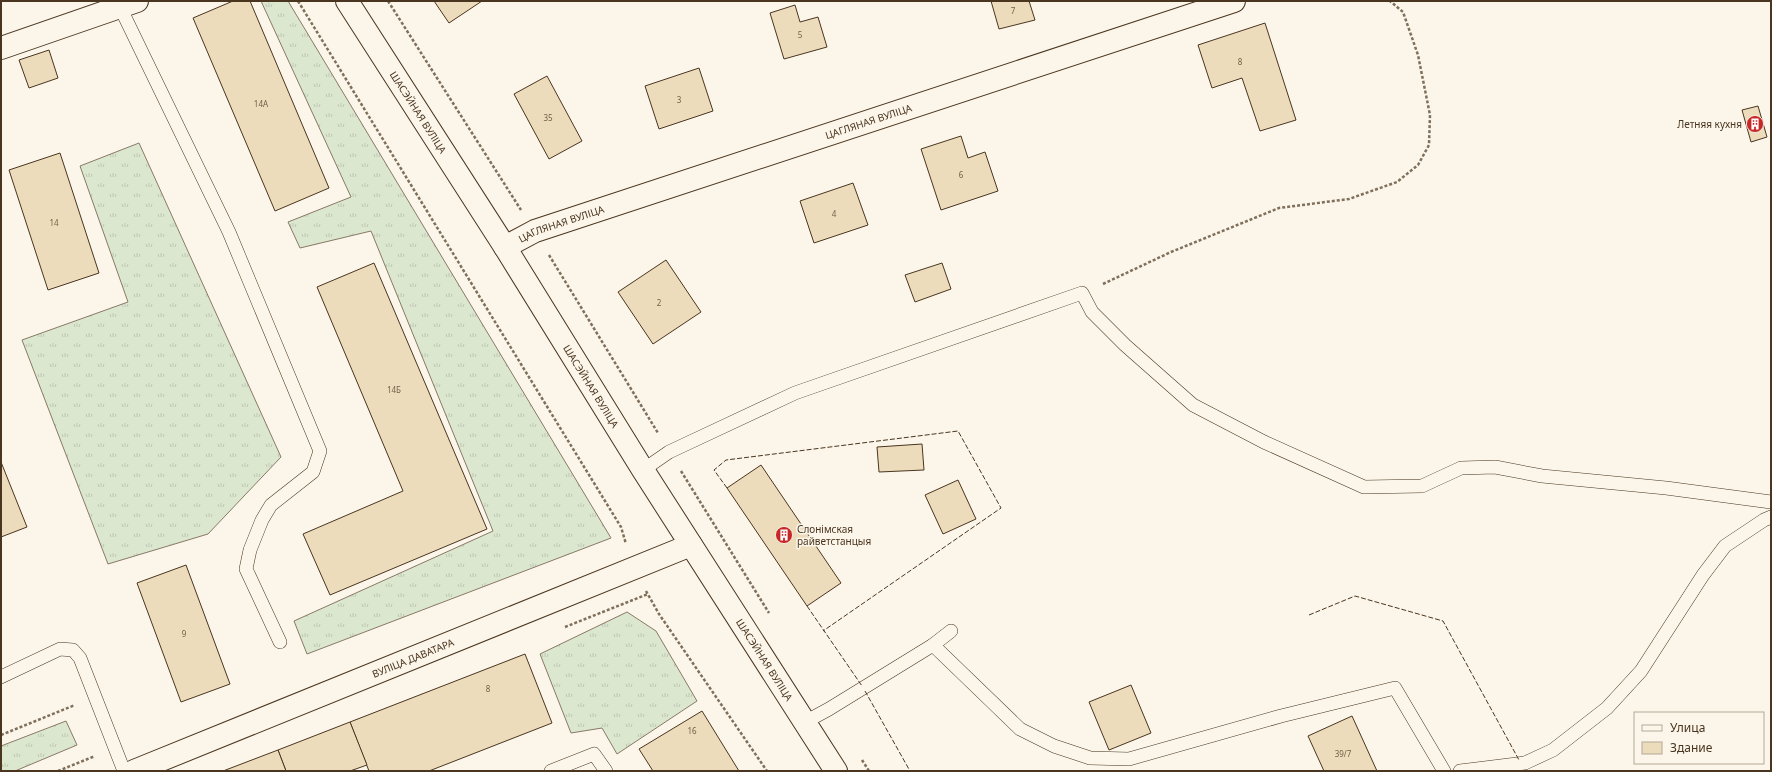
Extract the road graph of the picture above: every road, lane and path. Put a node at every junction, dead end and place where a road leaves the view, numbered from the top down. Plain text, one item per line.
1 (298, 1) edge
2 (347, 1) edge
3 (388, 1) edge
4 (1234, 1) edge
5 (1390, 1) edge
6 (129, 4) edge
7 (1, 48) edge
8 (535, 231) junction
9 (505, 247) junction
10 (1082, 293) junction
11 (669, 452) junction
12 (643, 470) junction
13 (1771, 502) edge
14 (1771, 517) edge
15 (691, 545) junction
16 (634, 569) junction
17 (770, 615) dead end
18 (951, 631) dead end
19 (280, 642) dead end
20 (932, 645) junction
21 (1, 676) edge
22 (95, 698) junction
23 (805, 722) junction
24 (1, 735) edge
25 (861, 759) dead end
26 (124, 771) edge
27 (134, 771) edge
28 (551, 771) edge
29 (606, 771) edge
30 (767, 771) edge
31 (836, 771) edge
32 (869, 771) edge
33 (1444, 771) edge
34 (1460, 771) edge

1 - 16 path
2 - 9 street, ШАСЭЙНАЯ ВУЛІЦА
3 - 8 path
4 - 8 street, ЦАГЛЯНАЯ ВУЛІЦА
5 - 10 path
6 - 7 street
6 - 19 lane
8 - 9 street, ЦАГЛЯНАЯ ВУЛІЦА
8 - 11 path
9 - 12 street, ШАСЭЙНАЯ ВУЛІЦА
10 - 11 lane
10 - 13 lane
11 - 12 lane
11 - 17 path
12 - 15 street, ШАСЭЙНАЯ ВУЛІЦА
14 - 34 lane
15 - 16 street, ВУЛІЦА ДАВАТАРА
15 - 23 street, ШАСЭЙНАЯ ВУЛІЦА
16 - 27 street, ВУЛІЦА ДАВАТАРА
16 - 30 path
18 - 20 lane
20 - 23 lane
20 - 33 lane
21 - 22 lane
22 - 24 path
22 - 26 lane
23 - 31 street, ШАСЭЙНАЯ ВУЛІЦА
25 - 32 path
28 - 29 lane

